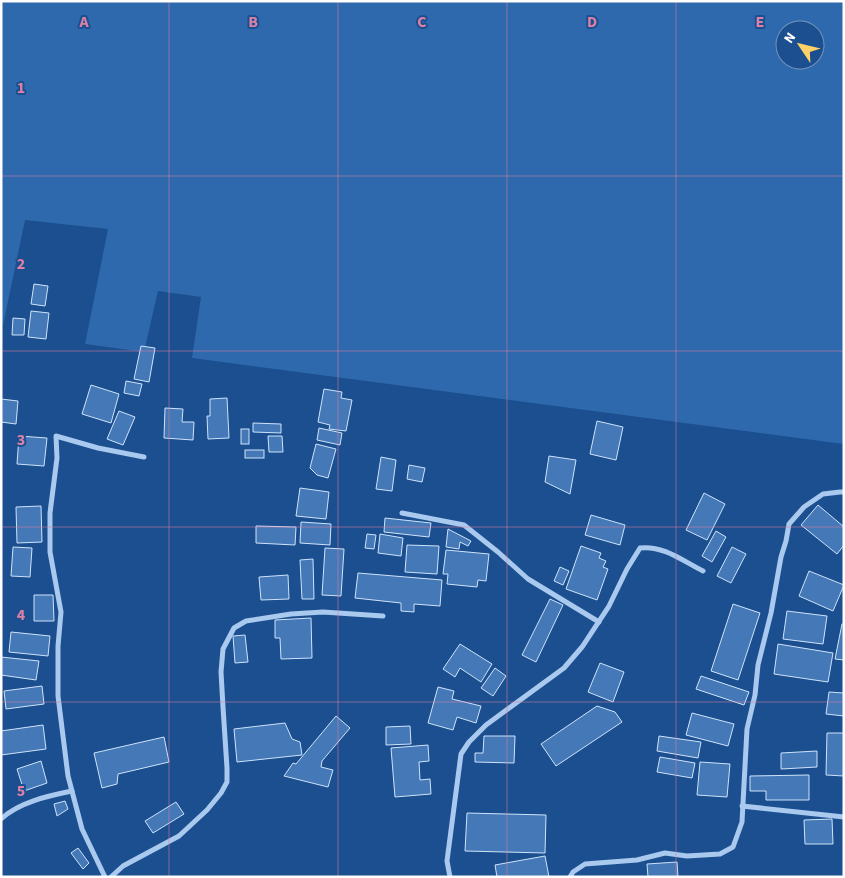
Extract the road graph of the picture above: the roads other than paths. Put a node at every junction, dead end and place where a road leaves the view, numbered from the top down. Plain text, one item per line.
1 (144, 457) dead end
2 (844, 492) edge
3 (402, 513) dead end
4 (703, 571) dead end
5 (383, 616) dead end
6 (599, 622) junction
7 (72, 791) junction
8 (742, 806) junction
9 (844, 817) edge
10 (1, 819) edge
11 (105, 877) edge
12 (111, 877) edge
13 (450, 877) edge
14 (570, 877) edge

1 - 7 street
2 - 8 street
3 - 6 street
4 - 6 street
5 - 12 street
6 - 13 street
7 - 10 street
7 - 11 street
8 - 9 street
8 - 14 street

